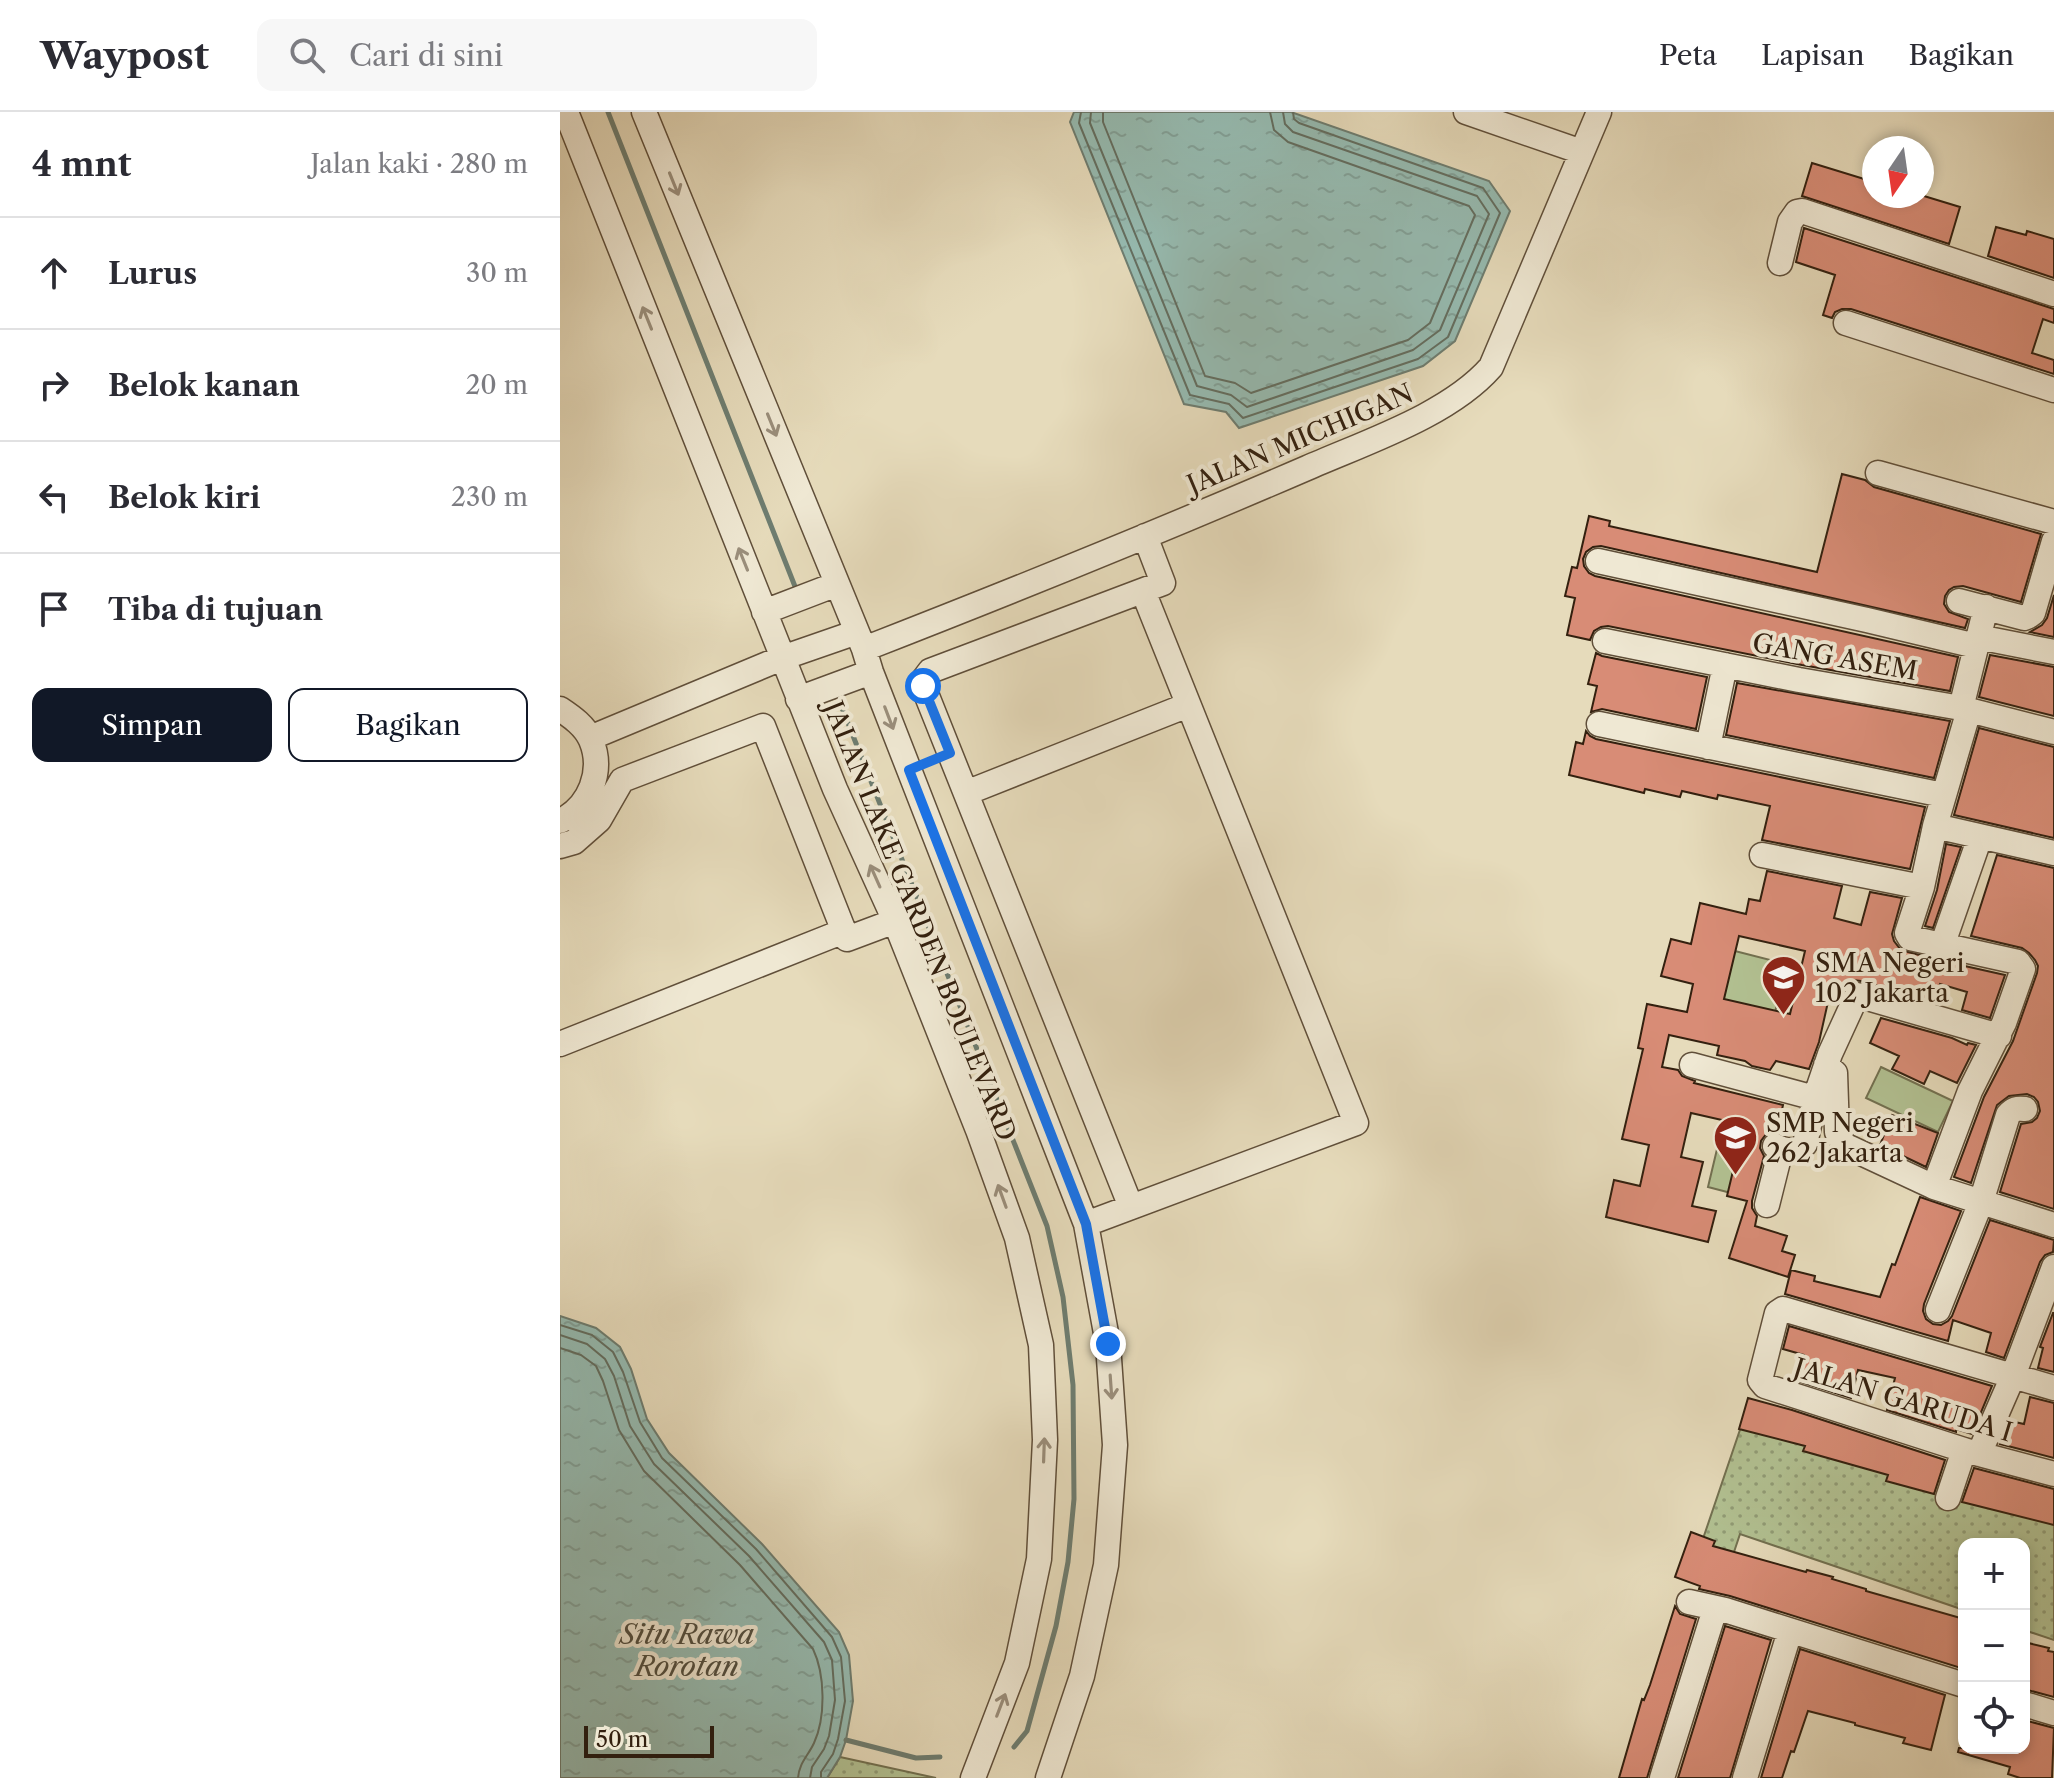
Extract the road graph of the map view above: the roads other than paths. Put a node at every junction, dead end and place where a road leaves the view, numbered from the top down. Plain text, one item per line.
1 (566, 112) edge
2 (644, 112) edge
3 (1466, 112) edge
4 (1599, 112) edge
5 (1582, 152) junction
6 (1780, 263) dead end
7 (2054, 294) edge
8 (1846, 323) dead end
9 (2053, 384) edge
10 (1878, 473) dead end
11 (2054, 522) edge
12 (1145, 536) junction
13 (2054, 541) edge
14 (1598, 561) dead end
15 (837, 584) junction
16 (1143, 591) junction
17 (1959, 601) dead end
18 (1986, 607) junction
19 (764, 612) junction
20 (1605, 641) dead end
21 (1977, 642) junction
22 (864, 651) junction
23 (2054, 652) edge
24 (782, 658) junction
25 (1725, 665) junction
26 (798, 699) junction
27 (1188, 705) junction
28 (560, 709) edge
29 (1965, 709) junction
30 (1599, 724) dead end
31 (2054, 732) edge
32 (590, 738) junction
33 (1708, 747) junction
34 (950, 753) junction
35 (909, 770) junction
36 (966, 793) junction
37 (1943, 795) junction
38 (560, 821) edge
39 (1935, 826) junction
40 (1980, 837) junction
41 (560, 846) edge
42 (2054, 853) edge
43 (1762, 855) dead end
44 (1922, 887) junction
45 (895, 921) junction
46 (844, 931) junction
47 (1942, 946) junction
48 (1999, 1036) junction
49 (560, 1044) edge
50 (1692, 1065) dead end
51 (1826, 1065) junction
52 (1815, 1098) junction
53 (2025, 1109) dead end
54 (1934, 1187) junction
55 (1981, 1202) junction
56 (1767, 1205) dead end
57 (1131, 1207) junction
58 (1086, 1224) junction
59 (2054, 1225) edge
60 (2054, 1267) edge
61 (1938, 1310) dead end
62 (2013, 1376) junction
63 (2054, 1388) edge
64 (1971, 1452) junction
65 (2054, 1474) edge
66 (1948, 1498) dead end
67 (1689, 1602) dead end
68 (1715, 1609) junction
69 (1790, 1631) junction
70 (1958, 1683) edge
71 (2030, 1706) edge
72 (2054, 1713) edge
73 (973, 1778) edge
74 (1048, 1778) edge
75 (1662, 1778) edge
76 (1745, 1778) edge

19 -> 1 street, JALAN LAKE GARDEN BOULEVARD
2 -> 15 street, JALAN LAKE GARDEN BOULEVARD
3 - 5 street
4 - 5 street, JALAN MICHIGAN
5 - 12 street, JALAN MICHIGAN
6 - 7 street
8 - 9 street
10 - 11 street
12 - 16 street
12 - 22 street, JALAN MICHIGAN
13 - 18 street
14 - 21 street
15 - 19 street
15 - 22 street, JALAN LAKE GARDEN BOULEVARD
16 - 27 street
16 - 34 street
17 - 18 street
18 - 21 street
19 - 24 street, JALAN LAKE GARDEN BOULEVARD
20 - 25 street, GANG ASEM
21 - 23 street
21 - 29 street
22 - 24 street
22 - 26 street
22 -> 35 street, JALAN LAKE GARDEN BOULEVARD
24 - 26 street, JALAN LAKE GARDEN BOULEVARD
24 - 32 street
25 - 29 street, GANG ASEM
25 - 33 street
45 -> 26 street, JALAN LAKE GARDEN BOULEVARD
27 - 36 street
27 - 57 street
28 - 32 street
29 - 31 street, GANG ASEM
29 - 37 street
30 - 33 street
32 - 38 street
33 - 37 street
34 - 35 street
34 - 36 street
35 - 58 street, JALAN LAKE GARDEN BOULEVARD
36 - 57 street
37 - 39 street
39 - 40 street
39 - 44 street
40 - 42 street
40 - 47 street
41 - 46 street
43 - 44 street
44 - 47 street
45 - 46 street
73 -> 45 street, JALAN LAKE GARDEN BOULEVARD
46 - 49 street
47 - 48 street
48 - 51 street
48 - 54 street
50 - 52 street
51 - 52 street
51 - 54 street
52 - 56 street
53 - 55 street
54 - 55 street
55 - 59 street
55 - 61 street
57 - 58 street
58 -> 74 street, JALAN LAKE GARDEN BOULEVARD
60 - 62 street
62 - 63 street, JALAN GARUDA I
62 - 64 street
62 - 64 street, JALAN GARUDA I
64 - 65 street, JALAN GARUDA I
64 - 66 street
67 - 68 street
68 - 69 street
68 - 75 street
69 - 70 street
69 - 76 street
71 - 72 street

